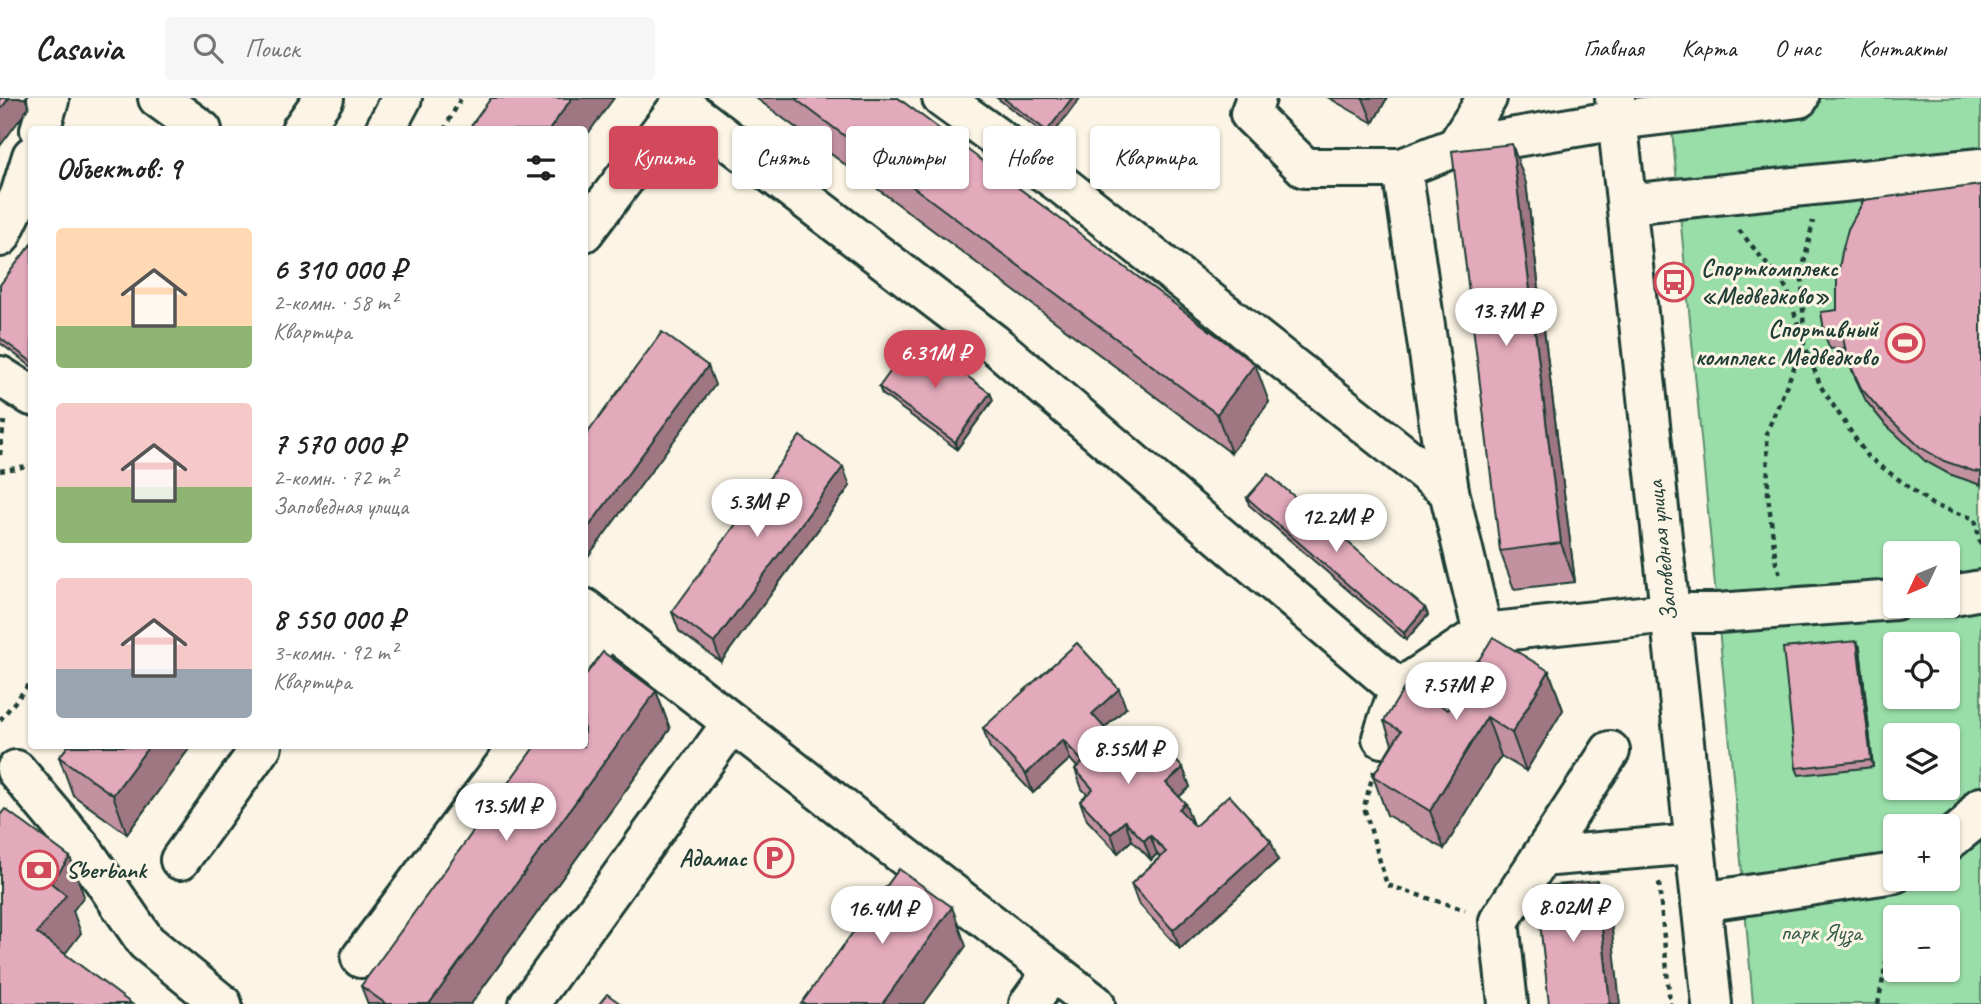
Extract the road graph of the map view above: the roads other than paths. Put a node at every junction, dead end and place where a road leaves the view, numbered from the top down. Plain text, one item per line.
1 (47, 98) edge
2 (158, 98) edge
3 (324, 98) edge
4 (402, 98) edge
5 (942, 98) edge
6 (1256, 98) edge
7 (1487, 98) edge
8 (1799, 98) edge
9 (1616, 109) edge
10 (41, 126) edge
11 (196, 126) edge
12 (303, 126) edge
13 (387, 126) edge
14 (1456, 147) junction
15 (1402, 168) junction
16 (1981, 168) edge
17 (26, 200) edge
18 (1627, 205) junction
19 (588, 227) edge
20 (0, 237) edge
21 (0, 376) edge
22 (28, 394) edge
23 (1449, 491) junction
24 (1981, 590) edge
25 (1960, 594) edge
26 (1883, 601) edge
27 (1669, 613) junction
28 (596, 617) edge
29 (1483, 633) junction
30 (588, 644) edge
31 (1399, 689) junction
32 (732, 723) junction
33 (1382, 738) road end
34 (260, 749) edge
35 (517, 749) edge
36 (1610, 751) dead end
37 (17, 769) edge
38 (1981, 807) edge
39 (1960, 831) edge
40 (1693, 844) junction
41 (1541, 857) junction
42 (180, 860) dead end
43 (1883, 889) edge
44 (1701, 902) junction
45 (360, 958) dead end
46 (1052, 972) junction
47 (222, 1004) edge
48 (529, 1004) edge
49 (1029, 1004) edge
50 (1095, 1004) edge
51 (1508, 1004) edge
52 (1712, 1004) edge

1 - 10 street
2 - 11 street
3 - 12 street
4 - 13 street
5 - 23 street
6 - 15 street
7 - 14 street
8 - 9 street
9 - 14 street
9 - 18 street, Заповедная улица
14 - 15 street
15 - 23 street
16 - 18 street
17 - 20 street
18 - 27 street, Заповедная улица
19 - 31 street
21 - 22 street
23 - 29 street
24 - 25 street
26 - 27 street
27 - 29 street
27 - 40 street, Заповедная улица
28 - 30 street
28 - 32 street
29 - 31 street
31 - 33 street
32 - 46 street
32 - 48 street
34 - 42 street
35 - 45 street
36 - 41 street
37 - 47 street
38 - 39 street
40 - 41 street
40 - 44 street, Заповедная улица
41 - 51 street
43 - 44 street
44 - 52 street, Заповедная улица
46 - 49 street
46 - 50 street

